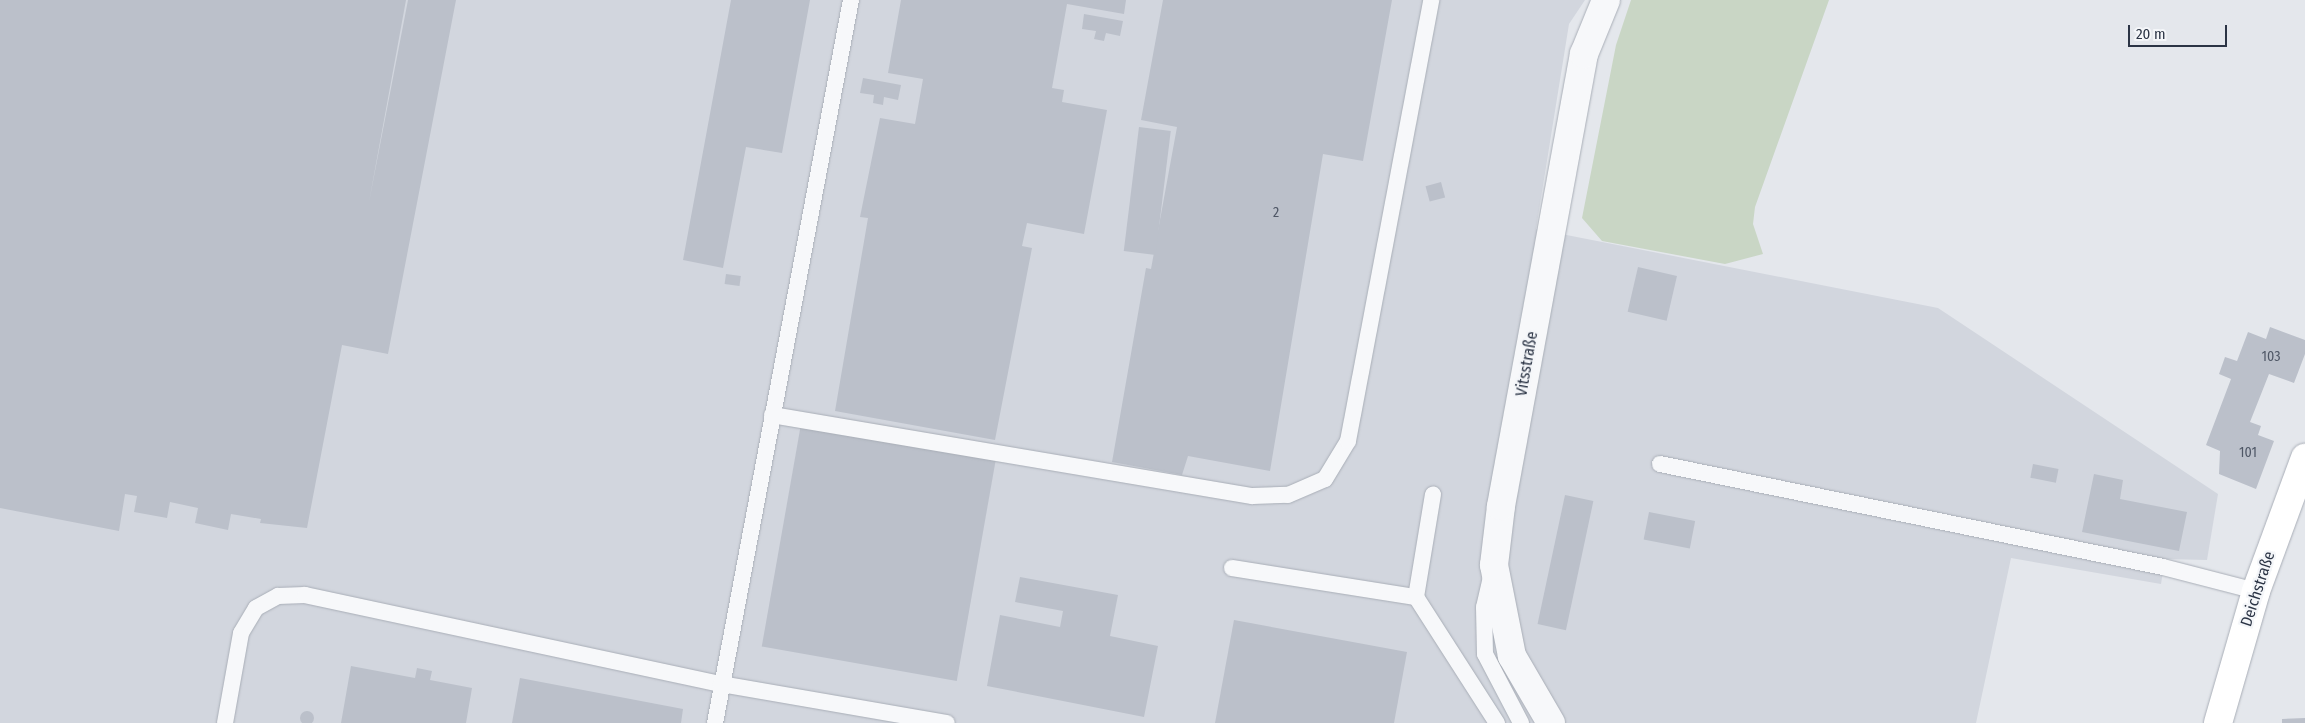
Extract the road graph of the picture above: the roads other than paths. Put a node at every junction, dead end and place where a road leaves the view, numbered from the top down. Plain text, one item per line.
1 (851, 0) edge
2 (1431, 0) edge
3 (1606, 0) edge
4 (772, 415) junction
5 (2305, 458) edge
6 (1660, 464) dead end
7 (1433, 494) dead end
8 (1494, 565) junction
9 (1232, 568) dead end
10 (2256, 591) junction
11 (1416, 597) junction
12 (721, 684) junction
13 (225, 723) edge
14 (715, 723) edge
15 (947, 723) edge
16 (1496, 723) edge
17 (1521, 723) edge
18 (1551, 723) edge
19 (2218, 723) edge

1 - 4 lane
2 - 4 lane
3 - 8 street, Vitsstraße
4 - 12 lane
5 - 10 street, Deichstraße
6 - 10 lane
7 - 11 lane
8 - 17 lane
8 - 18 street, Vitsstraße
9 - 11 lane
10 - 19 street, Deichstraße
11 - 16 lane
12 - 13 lane
12 - 14 lane
12 - 15 lane

